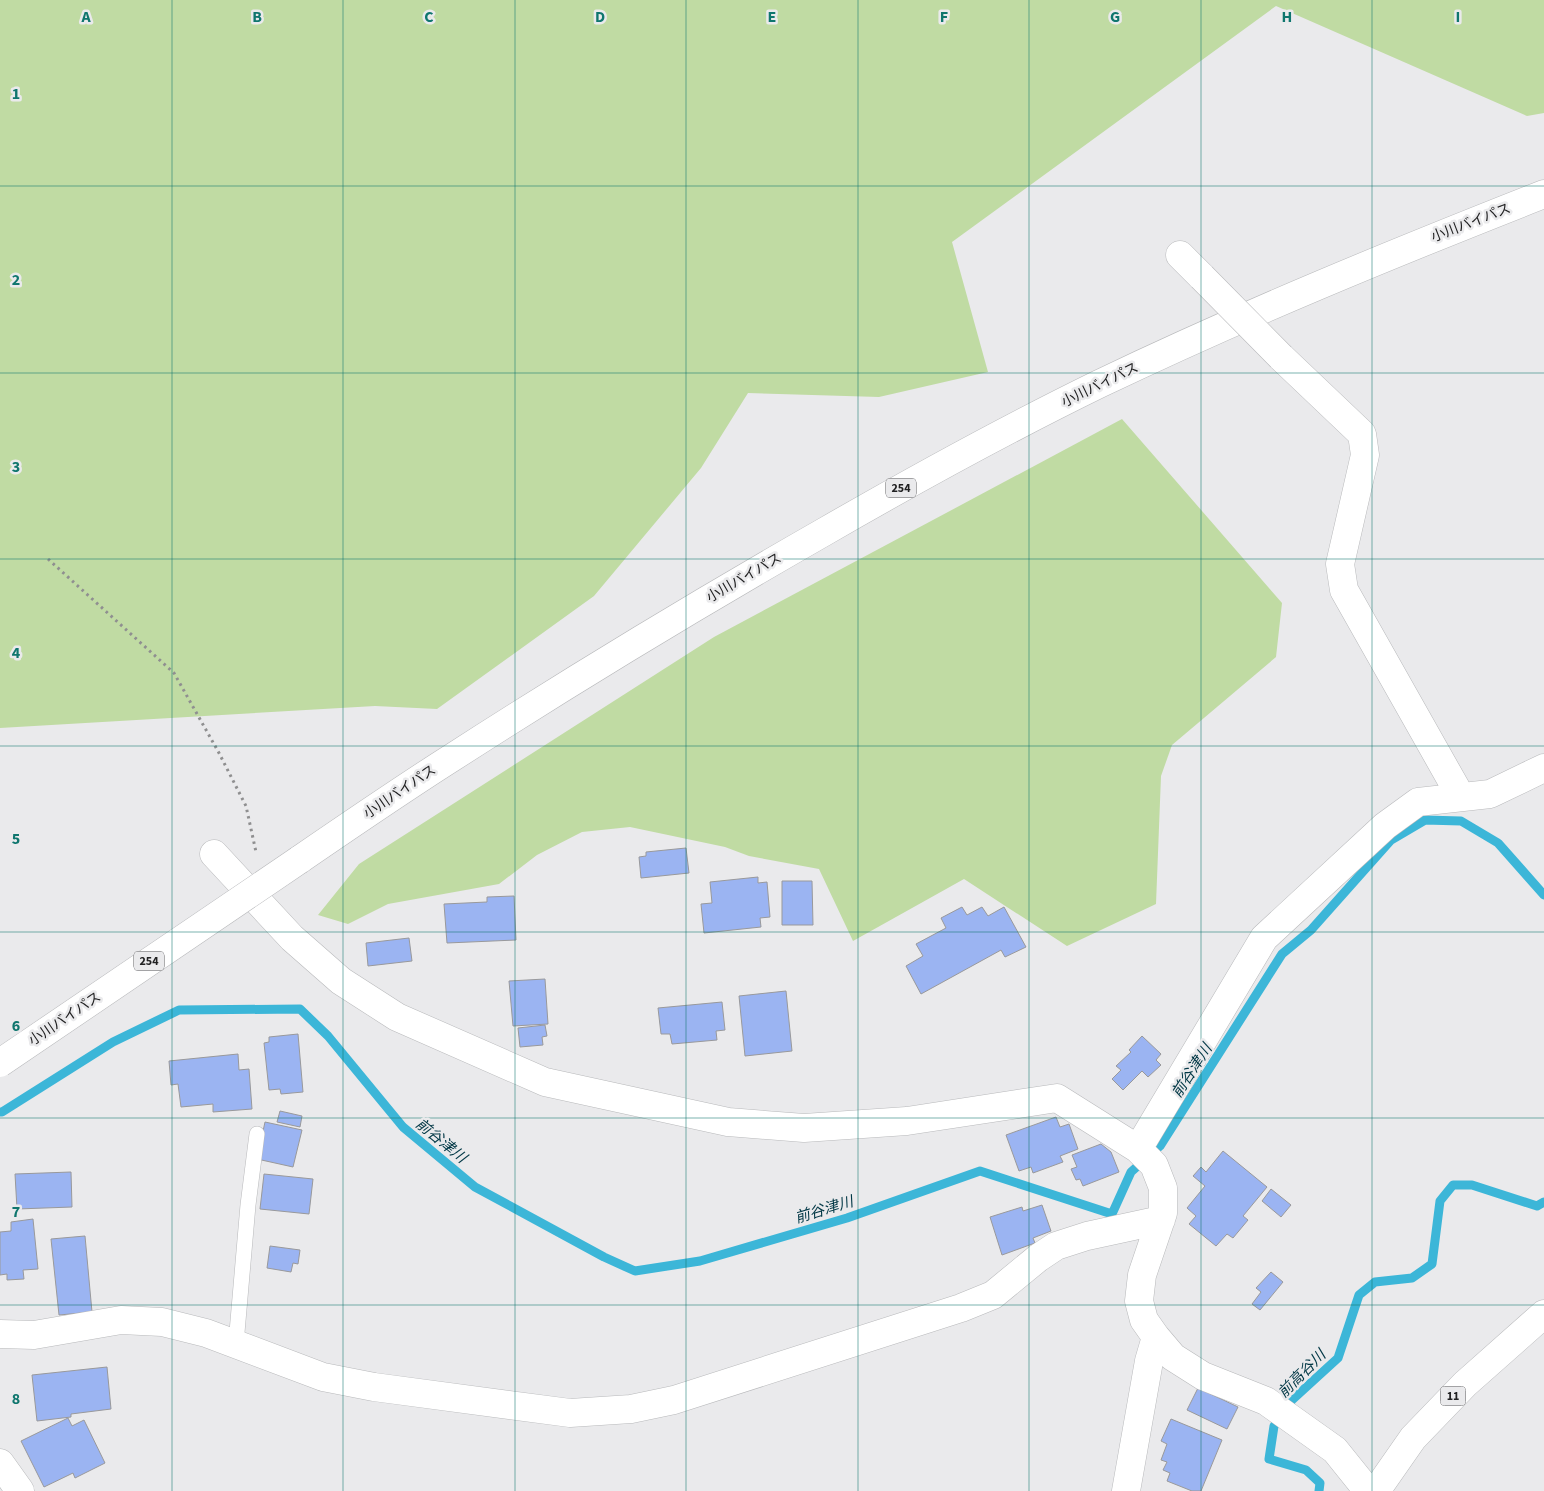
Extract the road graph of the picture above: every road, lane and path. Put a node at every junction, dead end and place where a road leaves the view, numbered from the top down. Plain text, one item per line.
1 (1544, 194) edge
2 (1180, 255) dead end
3 (48, 559) dead end
4 (1544, 768) edge
5 (1461, 797) junction
6 (214, 854) dead end
7 (244, 886) junction
8 (0, 1063) edge
9 (257, 1134) dead end
10 (1138, 1149) junction
11 (1161, 1220) junction
12 (1544, 1314) edge
13 (0, 1334) edge
14 (1156, 1337) junction
15 (236, 1344) junction
16 (0, 1463) edge
17 (20, 1491) edge
18 (1126, 1491) edge
19 (1368, 1491) edge
20 (1376, 1491) edge

1 - 8 main road, 小川バイパス / 254, bridge
2 - 5 main road, bridge
3 - 7 path
4 - 5 main road
5 - 10 main road
6 - 7 main road
7 - 10 main road
9 - 15 lane
10 - 11 main road
11 - 14 main road
11 - 15 main road
12 - 20 main road, 11
13 - 15 main road
14 - 18 main road
14 - 19 main road
16 - 17 main road

